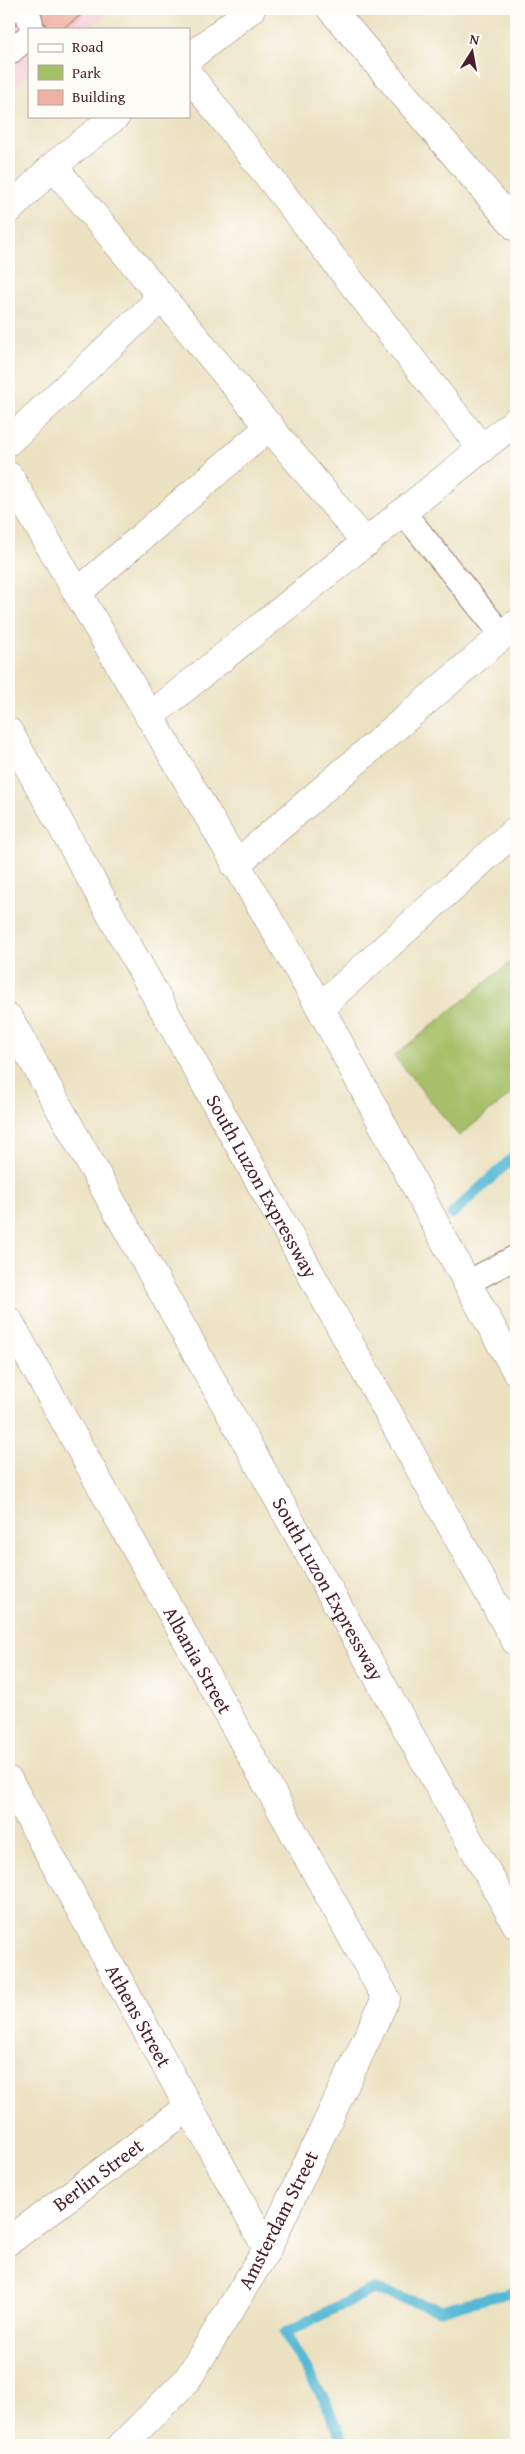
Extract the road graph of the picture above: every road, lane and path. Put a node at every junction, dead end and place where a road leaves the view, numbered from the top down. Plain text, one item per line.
1 (22, 9) edge
2 (251, 9) edge
3 (331, 9) edge
4 (32, 28) edge
5 (28, 37) edge
6 (9, 53) edge
7 (190, 57) edge
8 (190, 76) edge
9 (113, 118) edge
10 (53, 166) junction
11 (9, 210) edge
12 (516, 227) edge
13 (162, 297) junction
14 (516, 421) edge
15 (270, 426) junction
16 (9, 441) edge
17 (482, 449) junction
18 (9, 476) edge
19 (403, 512) junction
20 (366, 542) junction
21 (77, 593) junction
22 (510, 630) edge
23 (149, 717) junction
24 (9, 732) edge
25 (516, 830) edge
26 (236, 865) junction
27 (320, 1006) junction
28 (9, 1018) edge
29 (516, 1257) edge
30 (467, 1283) junction
31 (9, 1321) edge
32 (516, 1371) edge
33 (516, 1642) edge
34 (9, 1781) edge
35 (516, 1924) edge
36 (386, 1998) joint
37 (189, 2107) junction
38 (9, 2241) edge
39 (267, 2250) junction
40 (122, 2445) edge

1 - 4 lane
2 - 7 main road
3 - 12 main road
5 - 6 lane
8 - 17 main road
9 - 10 main road
10 - 11 main road
10 - 13 main road
13 - 15 main road
13 - 16 main road
14 - 17 main road
15 - 20 main road
15 - 21 main road
17 - 19 main road
18 - 21 main road
19 - 20 main road
19 - 22 lane
20 - 23 main road
21 - 23 main road
22 - 26 main road
23 - 26 main road
24 - 33 main road, South Luzon Expressway
25 - 27 main road
26 - 27 main road
27 - 30 main road
28 - 35 main road, South Luzon Expressway
29 - 30 lane
30 - 32 main road
31 - 36 main road, Albania Street
34 - 37 main road, Athens Street
36 - 39 main road, Amsterdam Street
37 - 38 main road, Berlin Street
37 - 39 main road, Athens Street
39 - 40 main road, Amsterdam Street

